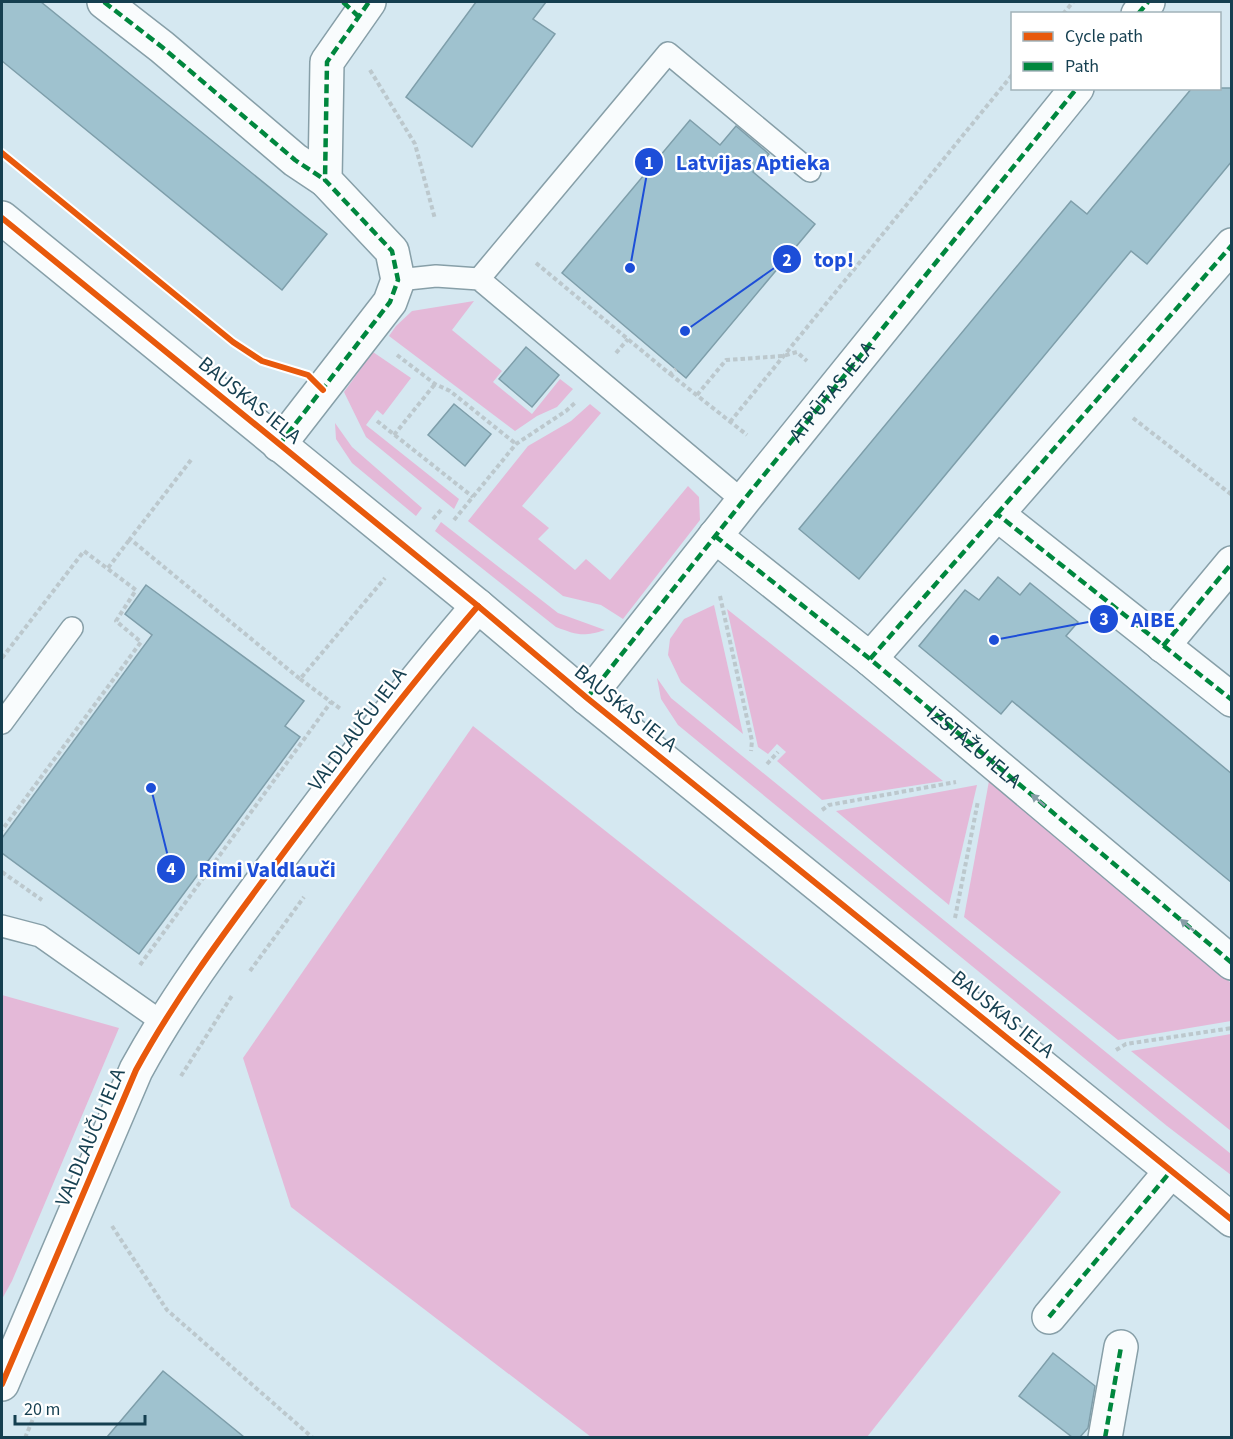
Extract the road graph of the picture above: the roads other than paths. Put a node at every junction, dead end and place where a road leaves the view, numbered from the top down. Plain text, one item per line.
1 (104, 2) edge
2 (353, 15) edge
3 (1075, 90) edge
4 (810, 171) dead end
5 (324, 180) junction
6 (2, 218) edge
7 (1232, 245) edge
8 (479, 279) junction
9 (398, 280) junction
10 (279, 445) junction
11 (743, 501) junction
12 (997, 514) junction
13 (715, 536) junction
14 (1232, 563) edge
15 (478, 606) junction
16 (72, 628) dead end
17 (1163, 646) junction
18 (870, 659) junction
19 (587, 698) junction
20 (1232, 700) edge
21 (2, 723) edge
22 (2, 926) edge
23 (1232, 963) edge
24 (162, 1022) junction
25 (1171, 1171) junction
26 (1232, 1220) edge
27 (1049, 1317) dead end
28 (1121, 1347) dead end
29 (2, 1384) edge
30 (1105, 1437) edge

1 - 5 street
2 - 5 street
3 - 11 street, ATPŪTAS IELA
4 - 8 lane
5 - 9 street
6 - 10 street, BAUSKAS IELA
7 - 12 street
8 - 9 lane
8 - 11 lane
9 - 10 street
10 - 15 street, BAUSKAS IELA
11 - 13 street, ATPŪTAS IELA
12 - 17 street
12 - 18 street
13 - 18 street, IZSTĀŽU IELA
13 - 19 street, ATPŪTAS IELA
14 - 17 street
15 - 19 street, BAUSKAS IELA
15 - 24 street, VALDLAUČU IELA
16 - 21 lane
17 - 20 street
23 -> 18 street, IZSTĀŽU IELA
19 - 25 street, BAUSKAS IELA
22 - 24 lane
24 - 29 street, VALDLAUČU IELA
25 - 26 street, BAUSKAS IELA
25 - 27 street
28 - 30 street

